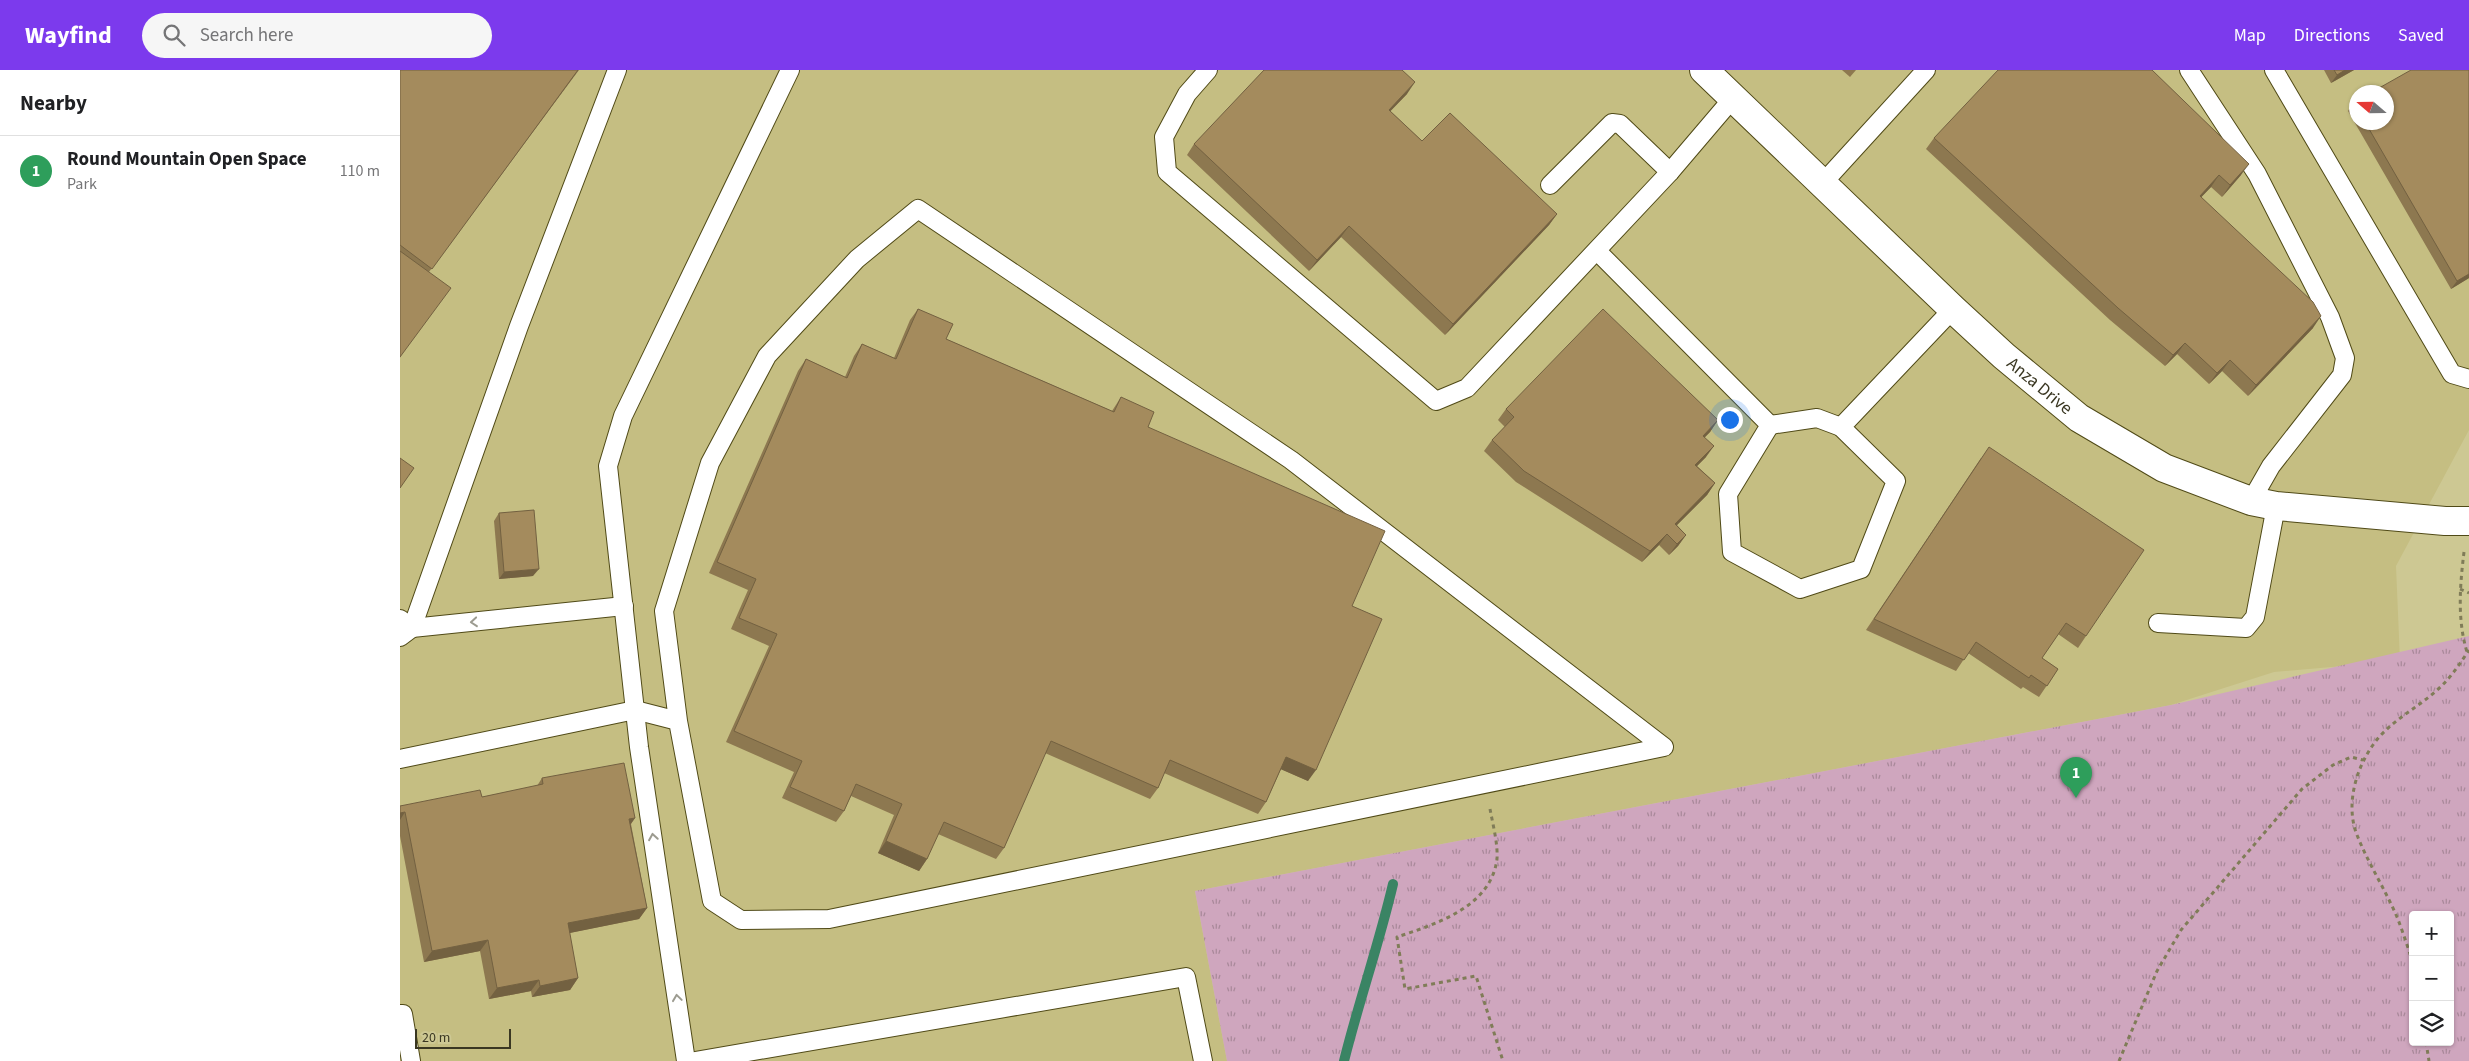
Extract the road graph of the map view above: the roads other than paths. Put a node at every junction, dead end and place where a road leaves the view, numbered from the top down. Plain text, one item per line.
1 (617, 70) edge
2 (790, 70) edge
3 (1208, 70) edge
4 (1704, 70) edge
5 (1926, 70) edge
6 (2189, 70) edge
7 (2274, 70) edge
8 (1733, 98) junction
9 (1670, 172) junction
10 (1822, 184) junction
11 (1550, 186) dead end
12 (1597, 251) junction
13 (1953, 309) junction
14 (2469, 378) edge
15 (1770, 425) junction
16 (1841, 427) junction
17 (2264, 503) junction
18 (2468, 521) edge
19 (624, 606) junction
20 (2158, 623) dead end
21 (404, 628) edge
22 (635, 710) junction
23 (678, 721) junction
24 (400, 759) edge
25 (401, 1010) edge
26 (685, 1053) edge
27 (411, 1061) edge
28 (695, 1061) edge
29 (1203, 1061) edge

1 - 21 lane
2 - 19 lane
3 - 12 lane
4 - 8 street, Anza Drive
5 - 10 lane
6 - 17 lane
7 - 14 lane
8 - 9 lane
8 - 10 street, Anza Drive
9 - 11 lane
9 - 12 lane
10 - 13 street, Anza Drive
12 - 15 lane
13 - 16 lane
13 - 17 street, Anza Drive
15 - 16 lane
15 - 16 lane
17 - 18 street, Anza Drive
17 - 20 lane
19 -> 21 lane
19 - 22 lane
22 - 23 lane
22 - 24 lane
26 -> 22 lane
23 - 23 lane
25 - 27 lane
28 - 29 lane

